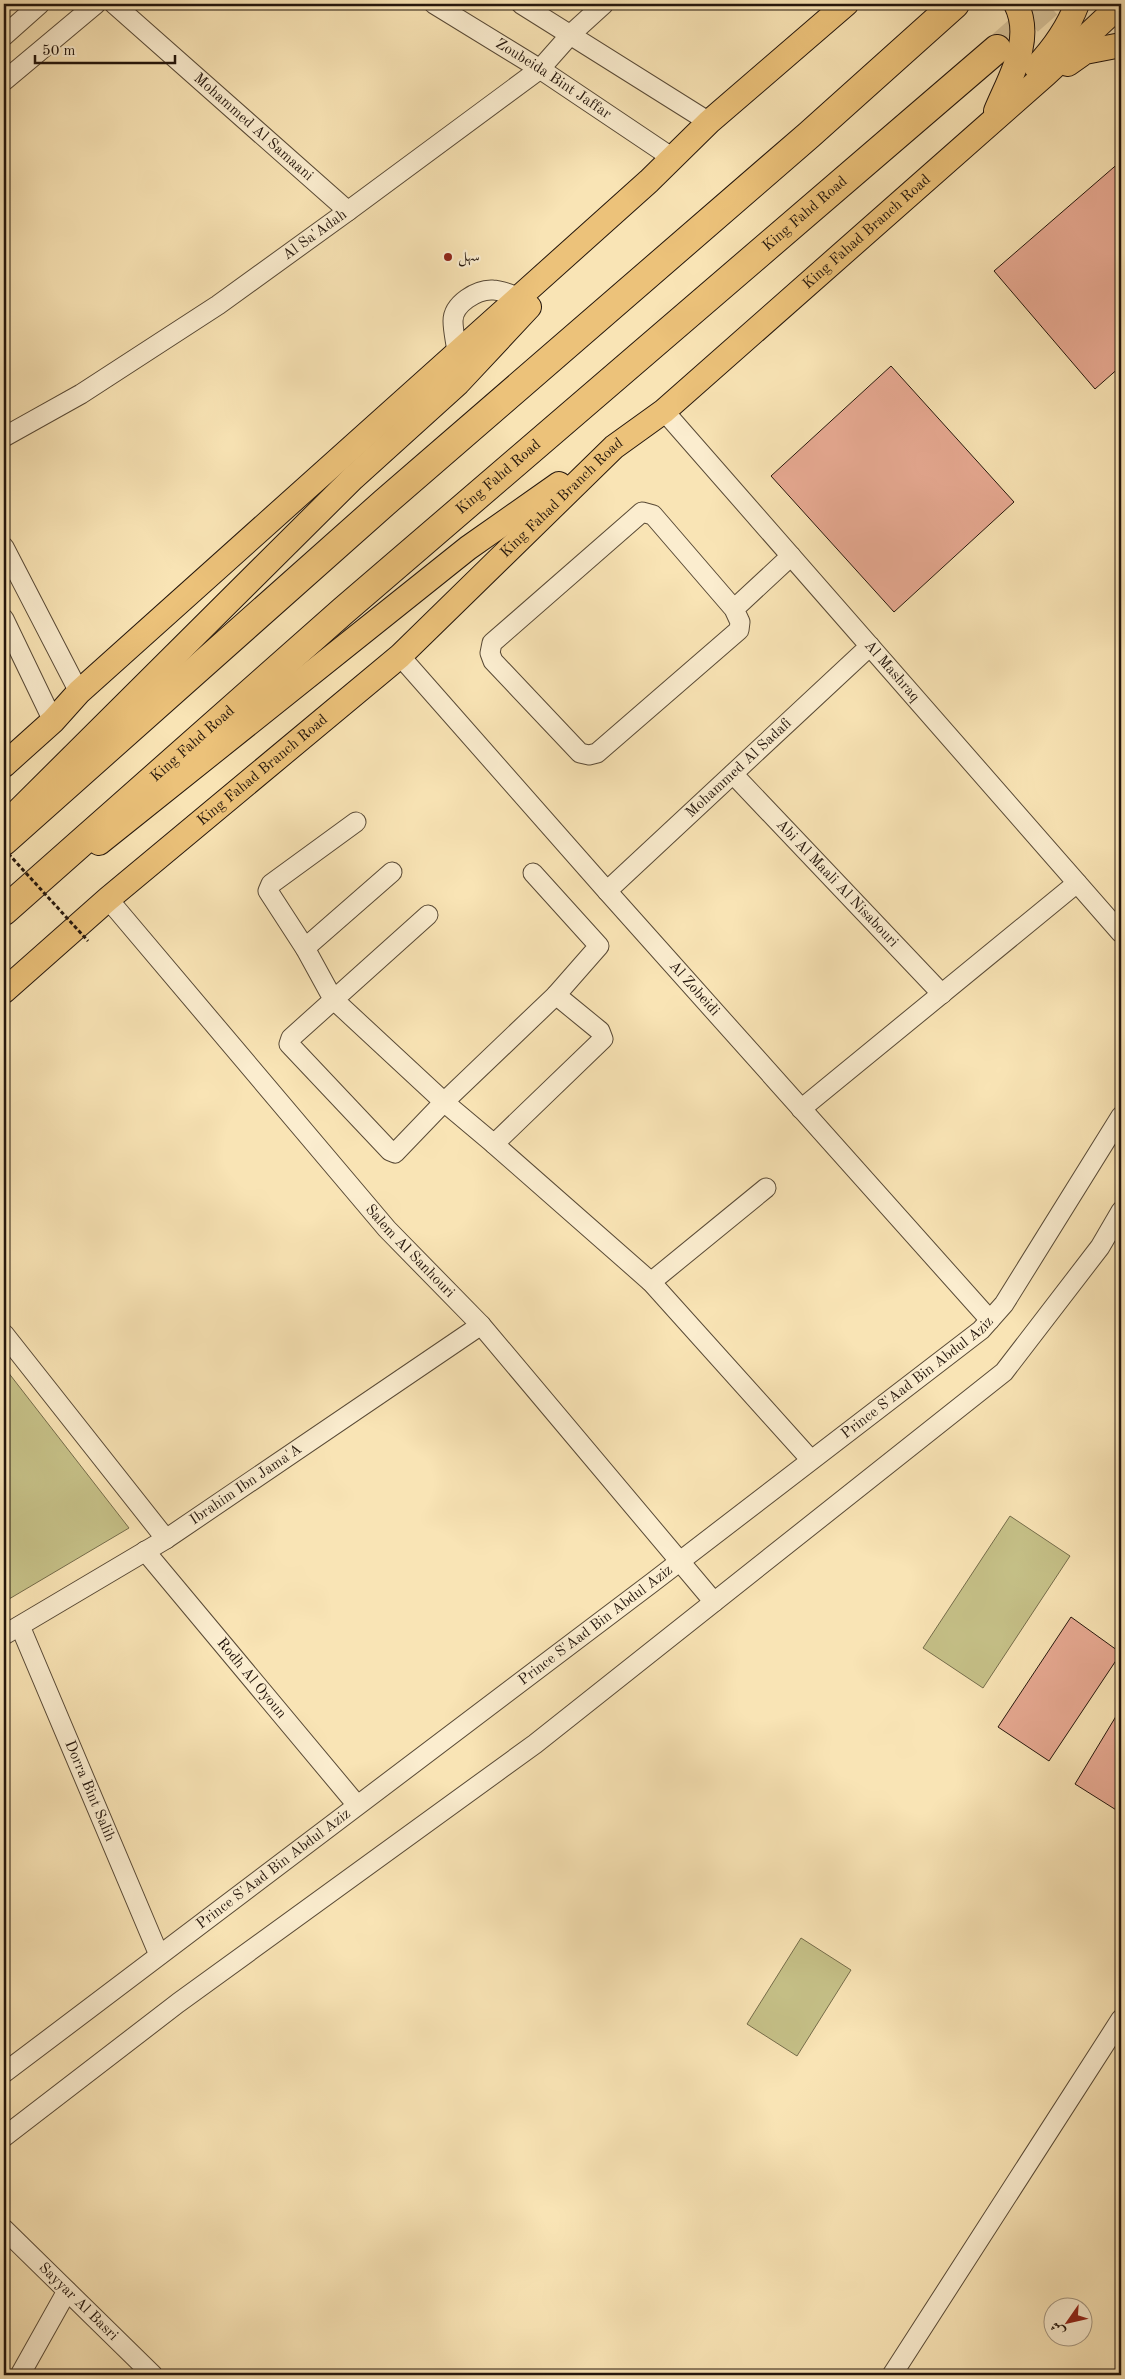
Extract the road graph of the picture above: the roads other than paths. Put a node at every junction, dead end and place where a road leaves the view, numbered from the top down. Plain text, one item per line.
1 (40, 4) edge
2 (96, 4) edge
3 (114, 4) edge
4 (434, 4) edge
5 (521, 4) edge
6 (604, 4) edge
7 (956, 4) edge
8 (1016, 4) edge
9 (1076, 4) edge
10 (1121, 4) edge
11 (842, 5) edge
12 (571, 34) junction
13 (4, 36) edge
14 (1121, 45) edge
15 (997, 49) tunnel mouth
16 (540, 69) junction
17 (4, 81) edge
18 (1023, 94) junction
19 (996, 111) junction
20 (709, 122) junction
21 (671, 156) junction
22 (648, 181) junction
23 (923, 182) junction
24 (348, 211) junction
25 (519, 297) junction
26 (457, 352) junction
27 (664, 411) junction
28 (4, 437) edge
29 (614, 447) junction
30 (4, 547) edge
31 (791, 556) junction
32 (734, 609) junction
33 (4, 619) edge
34 (870, 646) junction
35 (400, 656) junction
36 (79, 692) junction
37 (53, 721) junction
38 (4, 765) edge
39 (732, 774) junction
40 (356, 822) dead end
41 (4, 825) edge
42 (4, 840) edge
43 (392, 872) dead end
44 (533, 873) dead end
45 (1077, 883) junction
46 (607, 891) junction
47 (108, 899) junction
48 (4, 912) edge
49 (428, 915) dead end
50 (4, 920) edge
51 (1121, 933) edge
52 (305, 948) junction
53 (4, 991) edge
54 (942, 994) junction
55 (556, 995) junction
56 (334, 999) junction
57 (444, 1102) junction
58 (801, 1109) junction
59 (1121, 1116) edge
60 (494, 1144) junction
61 (766, 1188) dead end
62 (1121, 1211) edge
63 (651, 1282) junction
64 (990, 1320) junction
65 (481, 1325) junction
66 (4, 1334) edge
67 (811, 1460) junction
68 (166, 1539) junction
69 (145, 1551) junction
70 (681, 1560) junction
71 (714, 1602) junction
72 (12, 1631) edge
73 (357, 1805) junction
74 (159, 1955) junction
75 (1121, 2019) edge
76 (4, 2073) edge
77 (4, 2137) edge
78 (4, 2229) edge
79 (67, 2291) junction
80 (150, 2374) edge
81 (20, 2375) edge
82 (892, 2375) edge

1 - 13 street
2 - 17 street
3 - 24 street, Mohammed Al Samaani
4 - 16 street, Zoubeida Bint Jaffar
5 - 12 street
6 - 12 street, Al Sa'Adah
7 - 42 highway
8 - 19 main road
9 - 19 main road
10 - 18 main road, King Fahad Branch Road
11 - 20 main road
12 - 16 street, Al Sa'Adah
12 - 20 street
14 - 18 main road
15 - 48 highway, King Fahd Road
16 - 21 street, Zoubeida Bint Jaffar
16 - 24 street, Al Sa'Adah
18 - 23 main road, King Fahad Branch Road
19 - 23 main road
20 - 21 main road
21 - 22 main road
22 - 25 main road
22 - 41 main road
23 - 27 main road, King Fahad Branch Road
24 - 28 street, Al Sa'Adah
25 - 26 main road
25 - 26 street
26 - 36 main road
27 - 29 main road, King Fahad Branch Road
27 - 31 street, Al Mashraq
29 - 35 main road, King Fahad Branch Road
29 - 50 main road
30 - 36 street
31 - 32 street
31 - 34 street, Al Mashraq
32 - 32 street
33 - 37 street
34 - 39 street, Mohammed Al Sadafi
34 - 45 street, Al Mashraq
35 - 46 street, Al Zobeidi
35 - 47 main road, King Fahad Branch Road
36 - 37 main road
37 - 38 main road
39 - 46 street, Mohammed Al Sadafi
39 - 54 street, Abi Al Maali Al Nisabouri
40 - 52 street
43 - 52 street
44 - 55 street
45 - 51 street, Al Mashraq
45 - 54 street
46 - 58 street, Al Zobeidi
47 - 53 main road, King Fahad Branch Road
47 - 65 street, Salem Al Sanhouri
49 - 56 street
52 - 56 street
54 - 58 street
55 - 57 street
55 - 60 street
56 - 57 street
56 - 57 street
57 - 60 street
58 - 64 street, Al Zobeidi
59 - 64 street, Prince S'Aad Bin Abdul Aziz
60 - 63 street
61 - 63 street
62 - 71 street
63 - 67 street
64 - 67 street, Prince S'Aad Bin Abdul Aziz
65 - 68 street, Ibrahim Ibn Jama'A
65 - 70 street, Salem Al Sanhouri
66 - 68 street
67 - 70 street, Prince S'Aad Bin Abdul Aziz
68 - 69 street, Ibrahim Ibn Jama'A
69 - 72 street, Ibrahim Ibn Jama'A
69 - 73 street, Rodh Al Oyoun
70 - 71 street, Salem Al Sanhouri
70 - 73 street, Prince S'Aad Bin Abdul Aziz
71 - 77 street
72 - 74 street, Dorra Bint Salih
73 - 74 street, Prince S'Aad Bin Abdul Aziz
74 - 76 street, Prince S'Aad Bin Abdul Aziz
75 - 82 street
78 - 79 street, Sayyar Al Basri
79 - 80 street, Sayyar Al Basri
79 - 81 street

